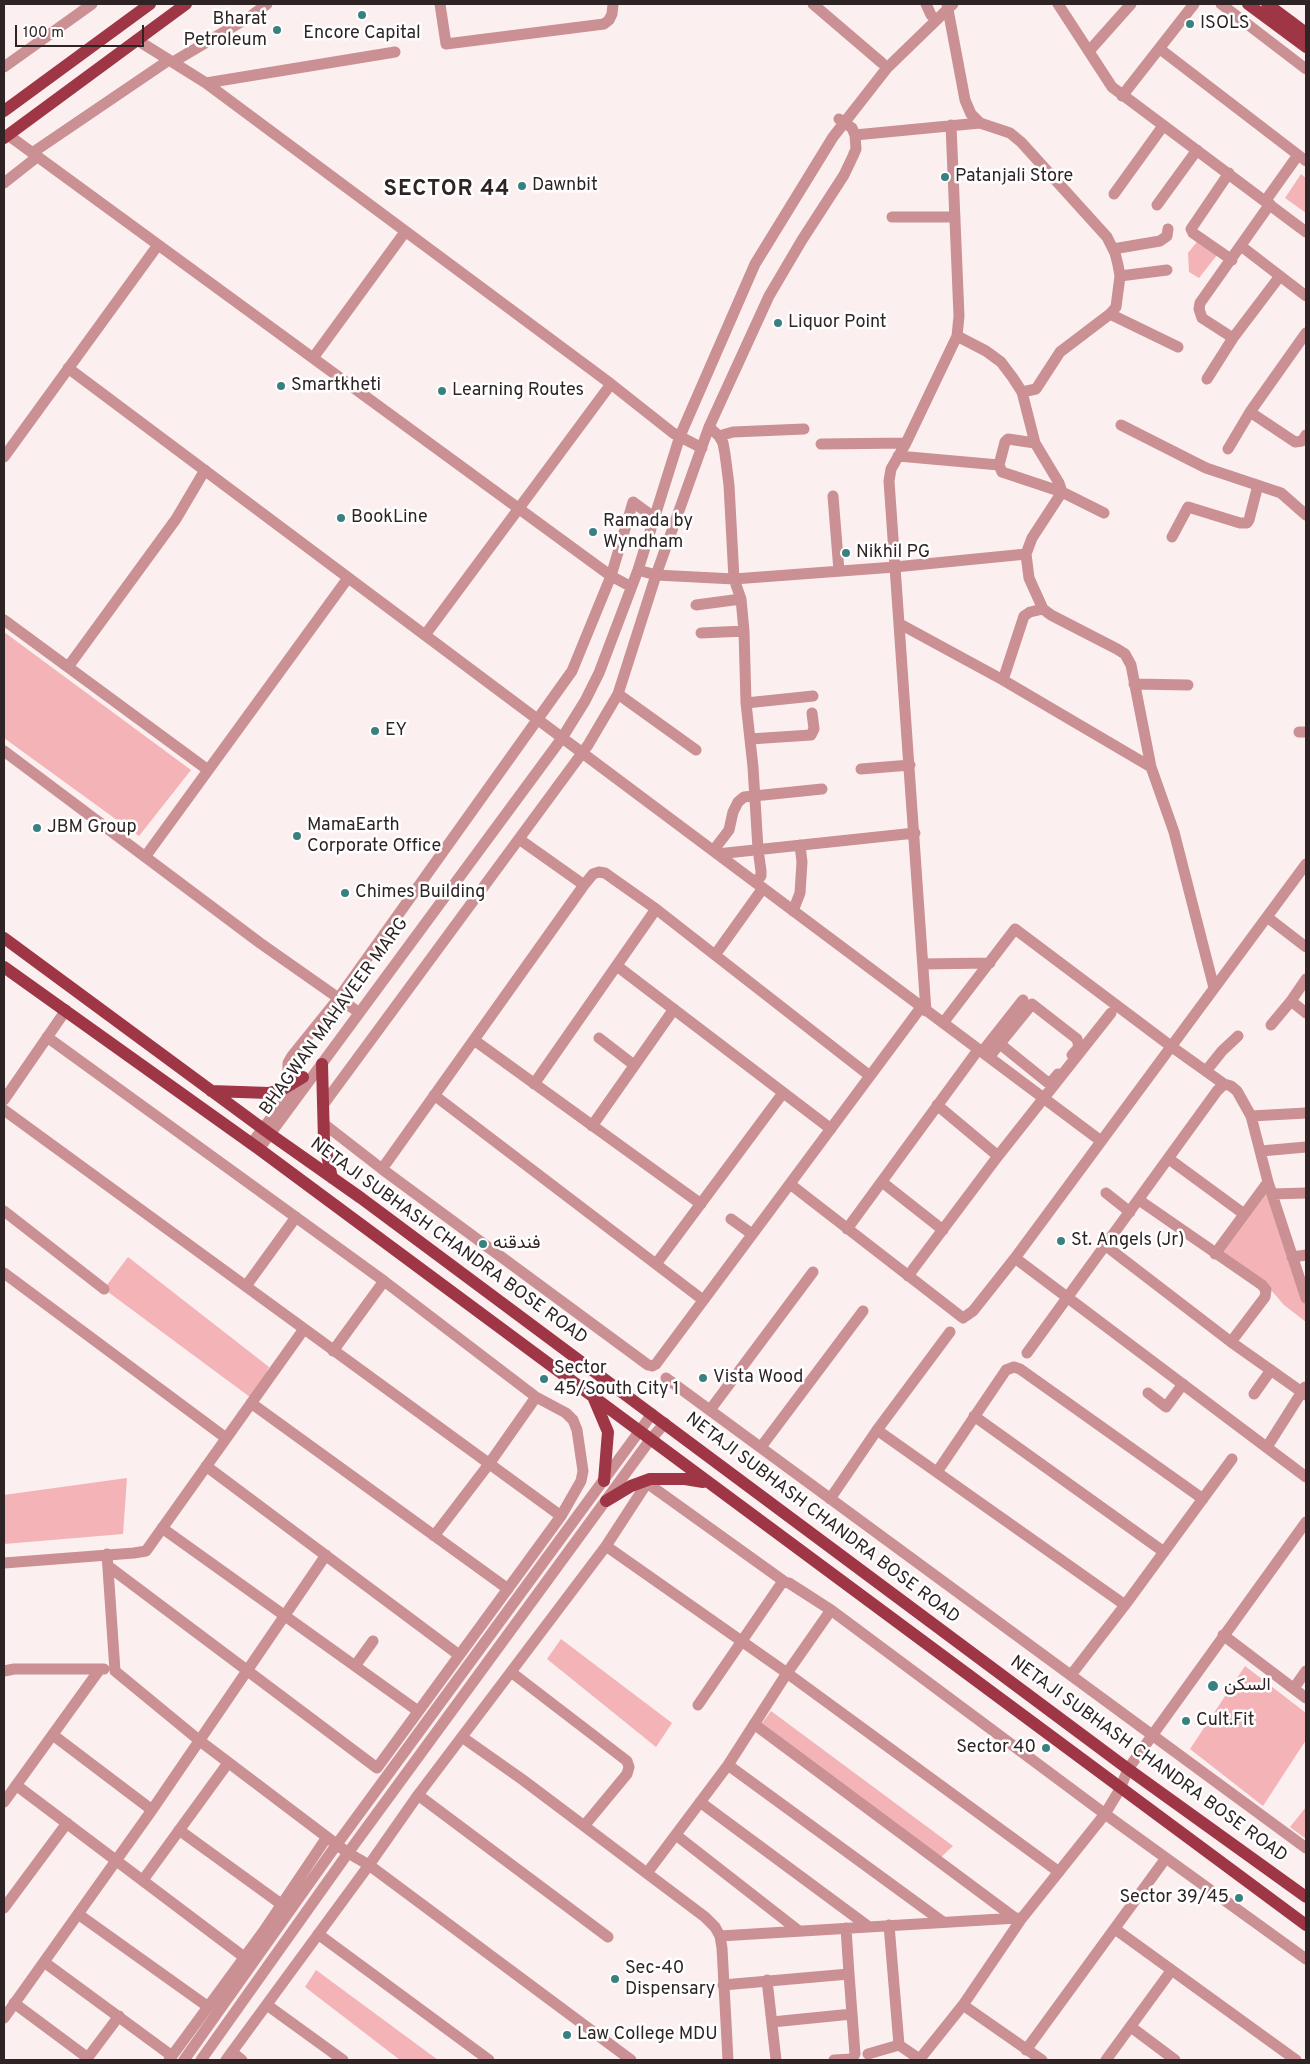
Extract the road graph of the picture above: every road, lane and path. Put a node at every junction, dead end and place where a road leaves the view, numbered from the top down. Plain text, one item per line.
1 (92, 4) edge
2 (150, 4) edge
3 (186, 4) edge
4 (264, 4) edge
5 (440, 4) edge
6 (613, 4) edge
7 (813, 4) edge
8 (926, 4) edge
9 (1058, 4) edge
10 (1131, 4) edge
11 (1194, 4) edge
12 (1221, 4) edge
13 (1248, 4) edge
14 (1267, 4) edge
15 (948, 5) edge
16 (931, 15) junction
17 (1306, 34) edge
18 (137, 40) junction
19 (1306, 47) edge
20 (1160, 49) junction
21 (1090, 50) junction
22 (395, 52) dead end
23 (171, 61) junction
24 (882, 63) junction
25 (4, 67) edge
26 (1306, 69) edge
27 (206, 83) junction
28 (1122, 96) junction
29 (4, 111) edge
30 (841, 121) junction
31 (980, 123) junction
32 (951, 125) junction
33 (1163, 126) junction
34 (855, 135) junction
35 (6, 136) edge
36 (1197, 150) junction
37 (35, 155) junction
38 (1302, 158) edge
39 (1229, 173) junction
40 (4, 183) edge
41 (1114, 194) dead end
42 (1268, 202) junction
43 (1157, 205) dead end
44 (892, 217) dead end
45 (955, 217) junction
46 (1168, 229) dead end
47 (405, 232) junction
48 (1306, 232) edge
49 (158, 245) junction
50 (1241, 246) junction
51 (1113, 249) junction
52 (1232, 260) junction
53 (1167, 270) dead end
54 (1120, 276) junction
55 (1280, 276) junction
56 (1306, 296) edge
57 (1110, 314) junction
58 (1306, 334) edge
59 (957, 336) junction
60 (1233, 338) junction
61 (1178, 347) dead end
62 (313, 358) junction
63 (68, 368) junction
64 (1206, 379) dead end
65 (611, 384) junction
66 (1022, 392) junction
67 (1250, 412) junction
68 (1121, 425) dead end
69 (709, 427) junction
70 (804, 429) dead end
71 (676, 434) junction
72 (1306, 435) edge
73 (719, 436) junction
74 (906, 443) junction
75 (1035, 443) junction
76 (821, 444) dead end
77 (702, 448) junction
78 (1228, 448) dead end
79 (898, 456) junction
80 (4, 457) edge
81 (1000, 465) junction
82 (205, 470) junction
83 (1258, 485) junction
84 (1062, 492) junction
85 (833, 496) dead end
86 (518, 508) junction
87 (648, 513) junction
88 (1104, 513) dead end
89 (1306, 515) edge
90 (1172, 537) dead end
91 (1026, 554) junction
92 (895, 566) junction
93 (638, 570) junction
94 (839, 571) junction
95 (656, 575) junction
96 (611, 576) junction
97 (348, 578) junction
98 (734, 579) junction
99 (626, 584) junction
100 (741, 599) junction
101 (696, 605) dead end
102 (624, 608) junction
103 (1043, 609) junction
104 (643, 616) junction
105 (4, 620) edge
106 (900, 624) junction
107 (744, 631) junction
108 (701, 634) dead end
109 (425, 635) junction
110 (68, 668) junction
111 (1002, 680) junction
112 (1134, 684) junction
113 (1188, 685) dead end
114 (618, 694) junction
115 (813, 696) dead end
116 (746, 703) junction
117 (812, 713) dead end
118 (538, 720) junction
119 (559, 736) junction
120 (750, 739) junction
121 (696, 750) dead end
122 (4, 751) edge
123 (582, 753) junction
124 (910, 765) junction
125 (1151, 766) junction
126 (861, 769) dead end
127 (208, 770) junction
128 (822, 789) dead end
129 (755, 795) junction
130 (914, 834) junction
131 (519, 838) junction
132 (800, 845) junction
133 (758, 849) junction
134 (715, 852) junction
135 (145, 857) junction
136 (1306, 864) edge
137 (759, 885) junction
138 (584, 886) junction
139 (656, 909) junction
140 (794, 911) junction
141 (1267, 917) junction
142 (4, 938) edge
143 (1306, 947) edge
144 (715, 955) junction
145 (990, 963) junction
146 (923, 964) junction
147 (617, 966) junction
148 (4, 967) edge
149 (1306, 979) edge
150 (1214, 988) junction
151 (338, 998) junction
152 (1023, 1000) dead end
153 (1291, 1001) junction
154 (354, 1009) junction
155 (674, 1009) junction
156 (924, 1009) junction
157 (66, 1010) junction
158 (1306, 1013) edge
159 (1111, 1014) dead end
160 (943, 1023) junction
161 (1271, 1025) dead end
162 (1238, 1036) dead end
163 (47, 1037) junction
164 (599, 1038) dead end
165 (474, 1040) junction
166 (1000, 1044) junction
167 (1172, 1047) junction
168 (983, 1053) junction
169 (322, 1064) junction
170 (634, 1065) junction
171 (1206, 1071) junction
172 (188, 1074) junction
173 (870, 1076) junction
174 (303, 1077) junction
175 (534, 1084) junction
176 (1224, 1084) junction
177 (291, 1085) junction
178 (175, 1089) junction
179 (211, 1091) junction
180 (783, 1093) junction
181 (434, 1095) junction
182 (1044, 1099) junction
183 (4, 1100) edge
184 (323, 1105) junction
185 (937, 1105) junction
186 (4, 1110) edge
187 (1306, 1113) edge
188 (1251, 1116) junction
189 (324, 1124) junction
190 (592, 1126) junction
191 (831, 1129) junction
192 (266, 1132) junction
193 (1101, 1142) junction
194 (255, 1147) junction
195 (1306, 1148) edge
196 (1261, 1151) junction
197 (998, 1156) junction
198 (1170, 1158) junction
199 (382, 1169) junction
200 (332, 1178) junction
201 (882, 1182) junction
202 (1268, 1182) junction
203 (790, 1184) junction
204 (1306, 1192) edge
205 (1106, 1193) dead end
206 (1272, 1194) junction
207 (1138, 1200) junction
208 (701, 1204) junction
209 (4, 1211) edge
210 (1130, 1212) junction
211 (1244, 1214) junction
212 (296, 1217) junction
213 (731, 1218) dead end
214 (847, 1229) junction
215 (943, 1230) junction
216 (752, 1234) junction
217 (1106, 1246) junction
218 (1215, 1254) junction
219 (1306, 1255) edge
220 (1292, 1257) junction
221 (1015, 1258) junction
222 (656, 1264) junction
223 (813, 1272) dead end
224 (4, 1273) edge
225 (908, 1276) junction
226 (384, 1281) junction
227 (246, 1286) junction
228 (104, 1289) dead end
229 (1067, 1297) junction
230 (1306, 1298) edge
231 (704, 1300) junction
232 (863, 1311) dead end
233 (304, 1329) junction
234 (950, 1332) dead end
235 (1231, 1342) junction
236 (333, 1351) junction
237 (1027, 1352) dead end
238 (1271, 1370) junction
239 (666, 1378) dead end
240 (1183, 1384) junction
241 (1305, 1391) edge
242 (1148, 1393) dead end
243 (1254, 1394) dead end
244 (536, 1397) junction
245 (593, 1398) junction
246 (251, 1403) junction
247 (710, 1410) junction
248 (652, 1414) junction
249 (974, 1416) junction
250 (664, 1423) junction
251 (877, 1430) junction
252 (639, 1432) junction
253 (226, 1438) junction
254 (650, 1440) junction
255 (1267, 1446) junction
256 (761, 1447) junction
257 (1232, 1459) dead end
258 (489, 1464) junction
259 (206, 1466) junction
260 (937, 1472) junction
261 (1306, 1477) edge
262 (604, 1481) junction
263 (706, 1482) junction
264 (830, 1499) junction
265 (1203, 1499) junction
266 (606, 1500) junction
267 (561, 1516) junction
268 (1306, 1522) edge
269 (162, 1528) junction
270 (434, 1536) junction
271 (606, 1546) junction
272 (1164, 1552) junction
273 (107, 1554) junction
274 (326, 1555) junction
275 (4, 1563) edge
276 (108, 1566) junction
277 (785, 1582) junction
278 (508, 1589) junction
279 (1125, 1605) junction
280 (830, 1610) junction
281 (284, 1615) junction
282 (1223, 1635) junction
283 (373, 1641) dead end
284 (741, 1642) junction
285 (459, 1655) junction
286 (355, 1666) junction
287 (100, 1669) junction
288 (1306, 1670) edge
289 (4, 1671) edge
290 (115, 1671) junction
291 (246, 1671) junction
292 (511, 1672) junction
293 (787, 1673) junction
294 (1070, 1675) junction
295 (1294, 1688) junction
296 (1306, 1698) edge
297 (698, 1705) dead end
298 (418, 1711) junction
299 (754, 1724) junction
300 (53, 1735) junction
301 (1152, 1735) junction
302 (462, 1737) junction
303 (200, 1741) junction
304 (228, 1762) junction
305 (728, 1766) junction
306 (1128, 1769) junction
307 (16, 1785) junction
308 (1120, 1789) junction
309 (418, 1795) junction
310 (4, 1802) edge
311 (700, 1802) junction
312 (152, 1810) junction
313 (1105, 1814) junction
314 (67, 1823) junction
315 (584, 1826) junction
316 (179, 1830) junction
317 (676, 1835) junction
318 (328, 1837) junction
319 (337, 1844) junction
320 (1306, 1848) edge
321 (348, 1853) junction
322 (1166, 1858) junction
323 (116, 1860) junction
324 (369, 1866) junction
325 (1059, 1872) junction
326 (646, 1873) junction
327 (143, 1880) junction
328 (1306, 1897) edge
329 (281, 1904) junction
330 (4, 1908) edge
331 (78, 1914) junction
332 (1018, 1918) junction
333 (943, 1922) junction
334 (889, 1926) junction
335 (1306, 1926) edge
336 (869, 1927) junction
337 (846, 1928) junction
338 (1115, 1929) junction
339 (799, 1931) junction
340 (318, 1934) junction
341 (720, 1936) junction
342 (608, 1937) dead end
343 (244, 1957) junction
344 (1306, 1959) edge
345 (44, 1962) junction
346 (1171, 1971) junction
347 (849, 1974) junction
348 (767, 1980) junction
349 (723, 1985) junction
350 (14, 2003) junction
351 (963, 2005) junction
352 (207, 2006) junction
353 (266, 2006) junction
354 (852, 2014) junction
355 (119, 2016) junction
356 (4, 2018) edge
357 (772, 2022) junction
358 (1131, 2027) junction
359 (899, 2045) junction
360 (1026, 2050) junction
361 (868, 2054) dead end
362 (229, 2056) edge
363 (170, 2058) edge
364 (87, 2059) edge
365 (184, 2060) edge
366 (202, 2060) edge
367 (242, 2060) edge
368 (343, 2060) edge
369 (489, 2060) edge
370 (632, 2060) edge
371 (728, 2060) edge
372 (776, 2060) edge
373 (834, 2060) edge
374 (920, 2060) edge
375 (1042, 2060) edge
376 (1106, 2060) edge
377 (1175, 2060) edge
378 (1296, 2060) edge

1 - 25 street
2 - 29 main road
3 - 18 main road
4 - 23 street
5 - 6 street
7 - 24 street
8 - 16 street
9 - 21 street
10 - 21 street
11 - 20 street
12 - 26 street
13 - 19 main road
14 - 17 main road
15 - 16 street, BHAGWAN MAHAVEER MARG
15 - 30 street, BHAGWAN MAHAVEER MARG
15 - 31 street
16 - 24 street, BHAGWAN MAHAVEER MARG
18 - 23 street
18 - 35 main road
20 - 28 street
20 - 38 street
21 - 28 street
22 - 27 street
23 - 27 street
23 - 37 street
24 - 30 street, BHAGWAN MAHAVEER MARG
27 - 47 street
28 - 33 street
30 - 34 street
30 - 71 street, BHAGWAN MAHAVEER MARG
31 - 32 street
31 - 51 street
32 - 34 street
32 - 45 street
33 - 36 street
33 - 41 street
34 - 69 street
35 - 37 street
36 - 39 street
36 - 43 street
37 - 40 street
37 - 49 street
38 - 42 street
39 - 42 street
39 - 52 street
42 - 48 street
42 - 50 street
44 - 45 street
45 - 59 street
46 - 51 street
47 - 62 street
47 - 65 street
49 - 62 street
49 - 63 street
50 - 52 street
50 - 55 street
51 - 54 street
52 - 60 street
53 - 54 street
54 - 57 street
55 - 56 street
55 - 60 street
57 - 61 street
57 - 66 street
58 - 67 street
59 - 66 street
59 - 74 street
60 - 64 street
62 - 86 street
63 - 80 street
63 - 82 street
65 - 71 street
65 - 86 street
66 - 75 street
67 - 72 street
67 - 78 street
68 - 83 street
69 - 73 street
69 - 77 street
70 - 73 street
71 - 77 street
71 - 87 street, BHAGWAN MAHAVEER MARG
71 - 93 street, BHAGWAN MAHAVEER MARG
73 - 98 street
74 - 76 street
74 - 79 street
75 - 81 street
75 - 84 street
77 - 95 street
79 - 81 street
79 - 92 street
81 - 84 street
82 - 97 street
82 - 110 street
83 - 89 street
83 - 90 street
84 - 88 street
84 - 91 street
85 - 94 street
86 - 96 street
86 - 109 street
87 - 96 street
87 - 99 street, BHAGWAN MAHAVEER MARG
91 - 92 street
91 - 103 street
92 - 94 street
92 - 106 street
93 - 95 street
93 - 102 street, BHAGWAN MAHAVEER MARG
94 - 98 street
95 - 98 street
95 - 104 street
96 - 99 street
96 - 118 street
97 - 109 street
97 - 127 street
98 - 100 street
99 - 119 street, BHAGWAN MAHAVEER MARG
100 - 101 street
100 - 107 street
102 - 104 street
102 - 119 street, BHAGWAN MAHAVEER MARG
103 - 111 street
103 - 112 street
104 - 114 street
105 - 110 street
106 - 111 street
106 - 124 street
107 - 108 street
107 - 116 street
109 - 118 street
110 - 127 street
111 - 125 street
112 - 113 street
112 - 125 street
114 - 121 street
114 - 123 street
115 - 116 street
116 - 120 street
117 - 120 street
118 - 119 street
118 - 151 street
119 - 123 street
119 - 154 street, BHAGWAN MAHAVEER MARG
119 - 169 street, BHAGWAN MAHAVEER MARG
120 - 129 street
122 - 135 street
123 - 131 street
123 - 134 street
124 - 126 street
124 - 130 street
125 - 150 street
127 - 135 street
128 - 129 street
129 - 133 street
129 - 134 street
130 - 132 street
130 - 146 street
131 - 138 street
131 - 184 street
132 - 133 street
132 - 140 street
133 - 134 street
133 - 137 street
134 - 137 street
135 - 151 street
136 - 141 street
137 - 140 street
137 - 144 street
138 - 139 street
138 - 165 street
139 - 144 street
139 - 147 street
140 - 156 street
141 - 143 street
141 - 150 street
142 - 172 main road, NETAJI SUBHASH CHANDRA BOSE ROAD
144 - 173 street
145 - 146 street
145 - 160 street
145 - 167 street
146 - 156 street
147 - 155 street
147 - 175 street
148 - 157 main road, NETAJI SUBHASH CHANDRA BOSE ROAD
149 - 153 street
150 - 167 street
151 - 154 street
151 - 177 street
152 - 168 street
153 - 158 street
153 - 161 street
154 - 174 street, BHAGWAN MAHAVEER MARG
155 - 170 street
155 - 180 street
156 - 160 street
156 - 173 street
157 - 163 street
157 - 178 main road, NETAJI SUBHASH CHANDRA BOSE ROAD
159 - 182 street
160 - 168 street
162 - 171 street
163 - 183 street
163 - 212 street
164 - 170 street
165 - 175 street
165 - 181 street
166 - 166 street
166 - 168 street
167 - 171 street
167 - 193 street
168 - 182 street
168 - 185 street
169 - 184 main road
169 - 192 street, BHAGWAN MAHAVEER MARG
170 - 190 street
171 - 176 street
172 - 178 main road
172 - 179 main road, NETAJI SUBHASH CHANDRA BOSE ROAD
173 - 191 street
174 - 177 main road
174 - 192 street, BHAGWAN MAHAVEER MARG
175 - 190 street
176 - 188 street
176 - 198 street
177 - 179 main road
178 - 194 main road, NETAJI SUBHASH CHANDRA BOSE ROAD
179 - 192 main road, NETAJI SUBHASH CHANDRA BOSE ROAD
180 - 191 street
180 - 208 street
181 - 199 street
181 - 222 street
182 - 193 street
182 - 197 street
184 - 189 main road
185 - 197 street
185 - 201 street
186 - 227 street
187 - 188 street
188 - 196 street
189 - 199 street
189 - 200 main road
190 - 208 street
191 - 203 street
192 - 194 street, BHAGWAN MAHAVEER MARG
192 - 200 main road, NETAJI SUBHASH CHANDRA BOSE ROAD
193 - 221 street
194 - 245 main road, NETAJI SUBHASH CHANDRA BOSE ROAD
195 - 196 street
196 - 202 street
197 - 215 street
198 - 207 street
198 - 211 street
199 - 231 street
200 - 248 main road, NETAJI SUBHASH CHANDRA BOSE ROAD
201 - 214 street
201 - 215 street
202 - 206 street
202 - 211 street
203 - 214 street
203 - 216 street
204 - 206 street
205 - 210 street
206 - 220 street
207 - 210 street
207 - 218 street
208 - 222 street
209 - 228 street
210 - 217 street
211 - 218 street
212 - 226 street
212 - 227 street
213 - 216 street
214 - 225 street
215 - 225 street
216 - 231 street
217 - 229 street
217 - 235 street
218 - 235 street
219 - 220 street
220 - 230 street
221 - 225 street
221 - 229 street
222 - 231 street
223 - 247 street
224 - 253 street
226 - 236 street
226 - 244 street
227 - 233 street
229 - 237 street
229 - 240 street
232 - 256 street
233 - 236 street
233 - 246 street
234 - 251 street
235 - 238 street
236 - 258 street
238 - 241 street
238 - 243 street
239 - 247 street
240 - 242 street
240 - 255 street
241 - 255 street
244 - 258 street
244 - 267 street
245 - 252 main road, NETAJI SUBHASH CHANDRA BOSE ROAD
245 - 262 main road
246 - 253 street
246 - 270 street
247 - 256 street
248 - 250 main road, NETAJI SUBHASH CHANDRA BOSE ROAD
248 - 252 street
249 - 260 street
249 - 265 street
249 - 272 street
250 - 254 street
250 - 306 main road, NETAJI SUBHASH CHANDRA BOSE ROAD
251 - 260 street
251 - 264 street
252 - 254 main road, NETAJI SUBHASH CHANDRA BOSE ROAD
252 - 262 street
253 - 259 street
254 - 263 main road, NETAJI SUBHASH CHANDRA BOSE ROAD
254 - 266 street
255 - 261 street
256 - 264 street
257 - 265 street
258 - 267 street
258 - 270 street
259 - 269 street
259 - 274 street
260 - 279 street
262 - 319 street
263 - 266 main road
263 - 308 main road, NETAJI SUBHASH CHANDRA BOSE ROAD
264 - 294 street
265 - 272 street
266 - 321 street
267 - 278 street
268 - 282 street
269 - 273 street
269 - 281 street
270 - 278 street
271 - 277 street
271 - 284 street
271 - 292 street
272 - 279 street
273 - 275 street
273 - 276 street
274 - 281 street
274 - 285 street
276 - 290 street
276 - 291 street
277 - 280 street
277 - 284 street
278 - 285 street
279 - 294 street
280 - 293 street
280 - 313 street
281 - 286 street
281 - 291 street
282 - 295 street
282 - 301 street
283 - 286 street
284 - 293 street
284 - 297 street
285 - 298 street
286 - 298 street
287 - 289 street
287 - 290 street
287 - 300 street
288 - 295 street
290 - 303 street
291 - 298 street
291 - 303 street
292 - 302 street
292 - 315 street
293 - 299 street
293 - 325 street
294 - 301 street
295 - 296 street
299 - 305 street
299 - 332 street
300 - 307 street
300 - 312 street
301 - 306 street
301 - 320 street
302 - 309 street
302 - 315 street
303 - 304 street
303 - 312 street
304 - 316 street
304 - 318 street
305 - 311 street
305 - 333 street
306 - 308 street
306 - 328 main road, NETAJI SUBHASH CHANDRA BOSE ROAD
307 - 310 street
307 - 314 street
308 - 313 street
308 - 335 main road, NETAJI SUBHASH CHANDRA BOSE ROAD
309 - 324 street
309 - 342 street
311 - 317 street
311 - 336 street
312 - 323 street
313 - 322 street
313 - 325 street
314 - 323 street
314 - 330 street
315 - 326 street
316 - 327 street
316 - 329 street
317 - 326 street
317 - 339 street
318 - 319 street
318 - 329 street
319 - 321 street
319 - 365 street
321 - 324 street
321 - 366 street
322 - 338 street
322 - 344 street
323 - 327 street
323 - 331 street
324 - 340 street
324 - 370 street
325 - 332 street
326 - 341 street
327 - 343 street
329 - 343 street
331 - 345 street
331 - 352 street
332 - 333 street
332 - 351 street
333 - 334 street
334 - 336 street
334 - 359 street
336 - 337 street
337 - 339 street
337 - 347 street
338 - 346 street
338 - 360 street
339 - 341 street
340 - 353 street
340 - 369 street
341 - 349 street
343 - 352 street
345 - 350 street
345 - 355 street
346 - 358 street
346 - 378 street
347 - 348 street
347 - 354 street
348 - 349 street
348 - 357 street
349 - 371 street
350 - 356 street
350 - 364 street
351 - 360 street
351 - 374 street
352 - 363 street
353 - 362 street
353 - 368 street
354 - 357 street
354 - 373 street
355 - 363 street
355 - 364 street
357 - 372 street
358 - 376 street
358 - 377 street
359 - 361 street
359 - 374 street
360 - 375 street
362 - 367 street

